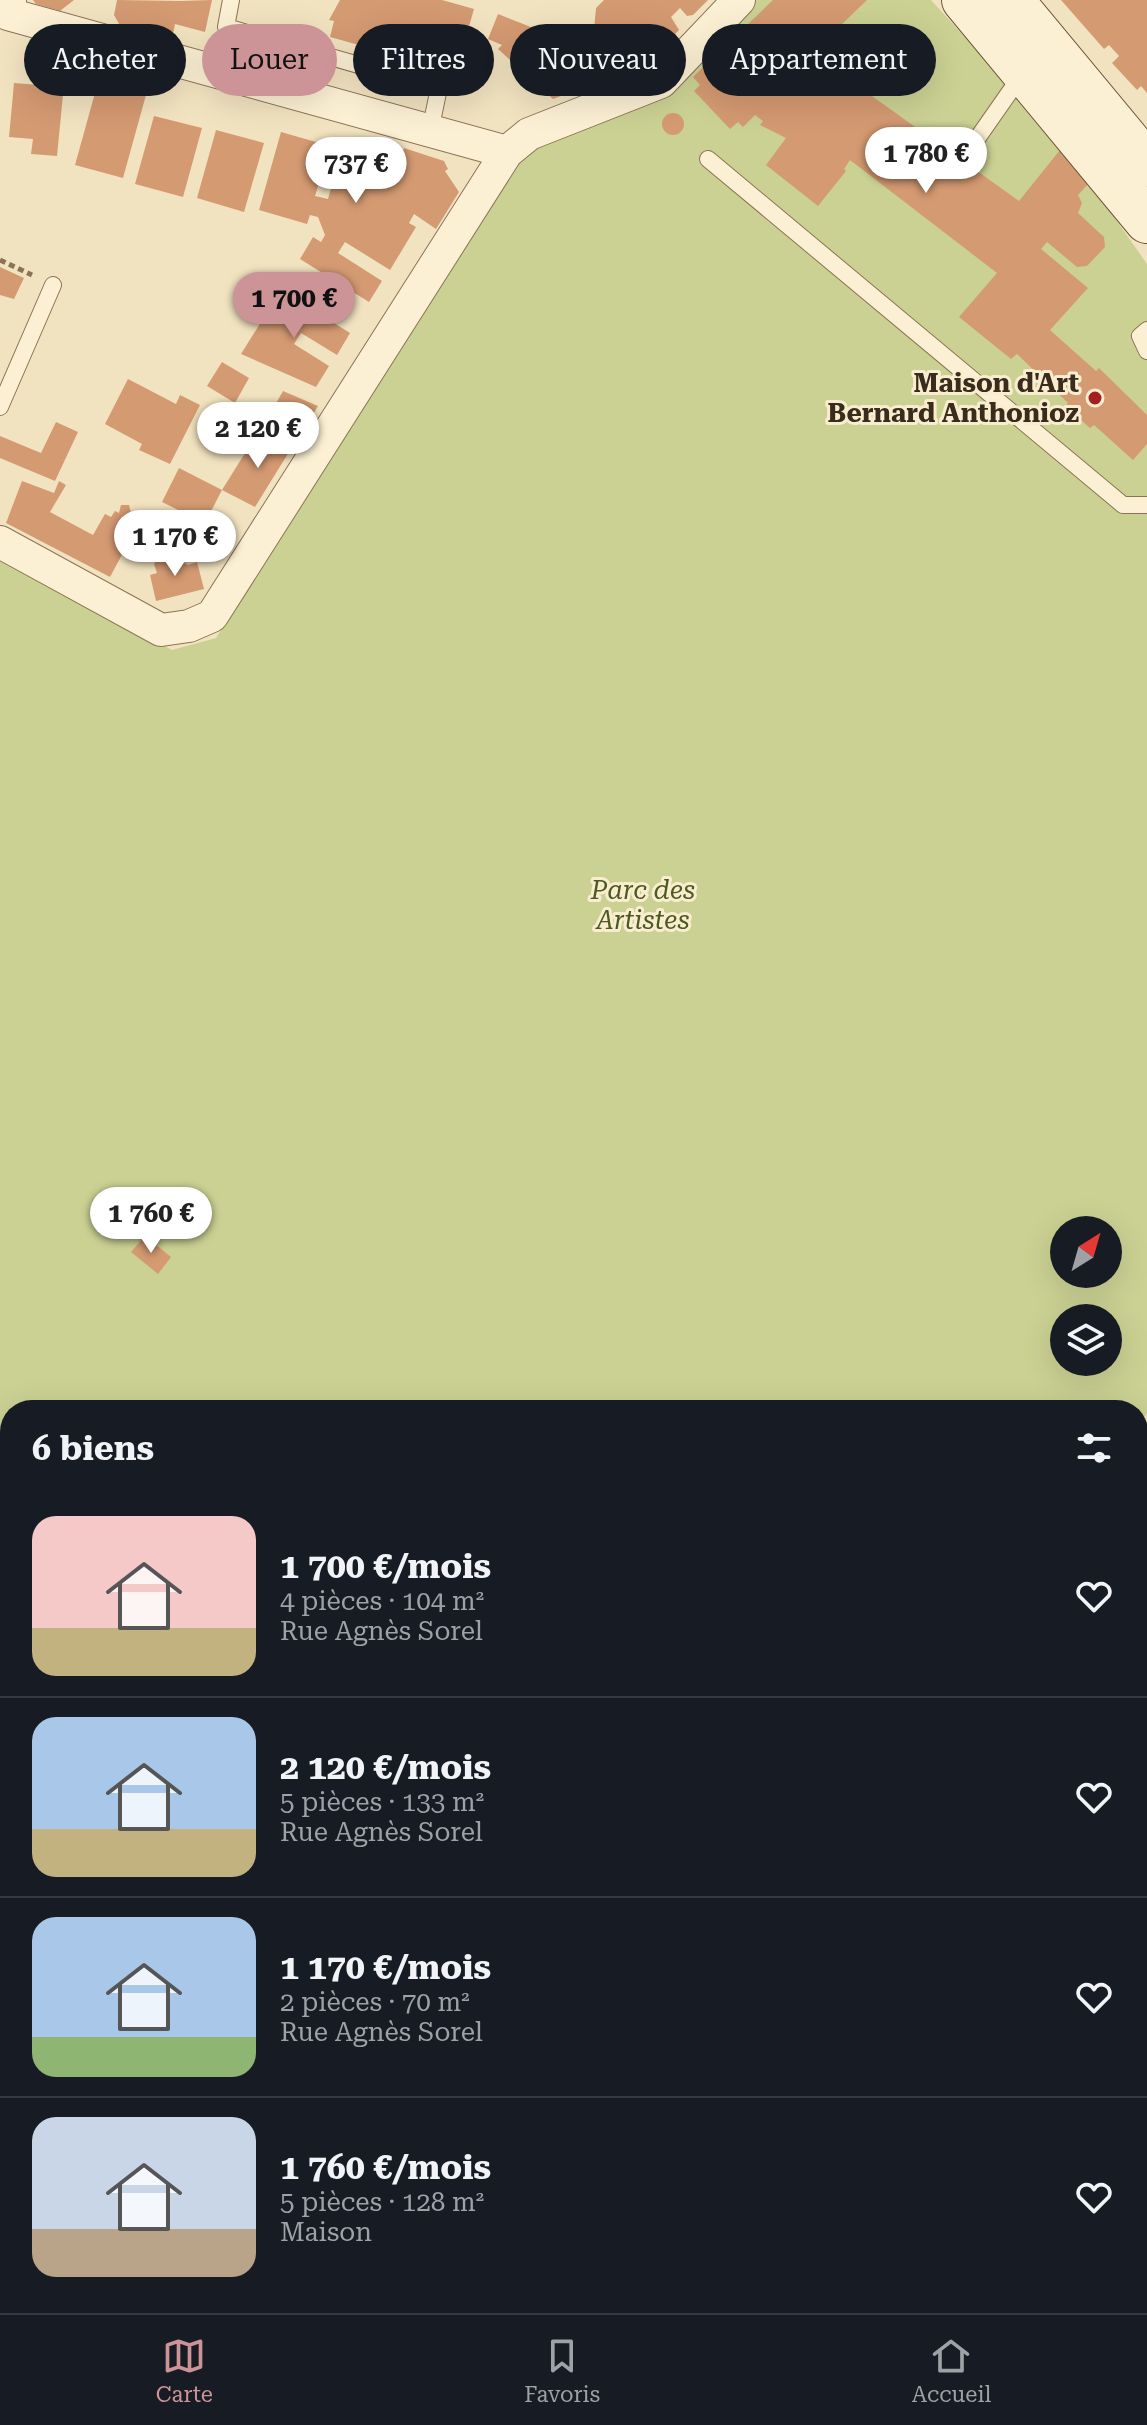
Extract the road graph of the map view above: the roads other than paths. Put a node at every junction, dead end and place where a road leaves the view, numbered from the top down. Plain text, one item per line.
1 (231, 0) edge
2 (739, 0) edge
3 (964, 0) edge
4 (1011, 0) edge
5 (9, 7) edge
6 (1024, 72) junction
7 (430, 131) junction
8 (507, 152) junction
9 (965, 156) dead end
10 (708, 159) dead end
11 (1147, 164) edge
12 (1147, 221) edge
13 (53, 285) road end
14 (1147, 330) edge
15 (1147, 351) edge
16 (0, 407) edge
17 (1147, 505) edge
18 (0, 542) edge

1 - 7 lane
2 - 8 street
3 - 6 main road
4 - 11 main road
5 - 7 street
6 - 9 lane
6 - 12 main road
7 - 8 street
8 - 18 street
10 - 17 lane
13 - 16 lane
14 - 15 lane

